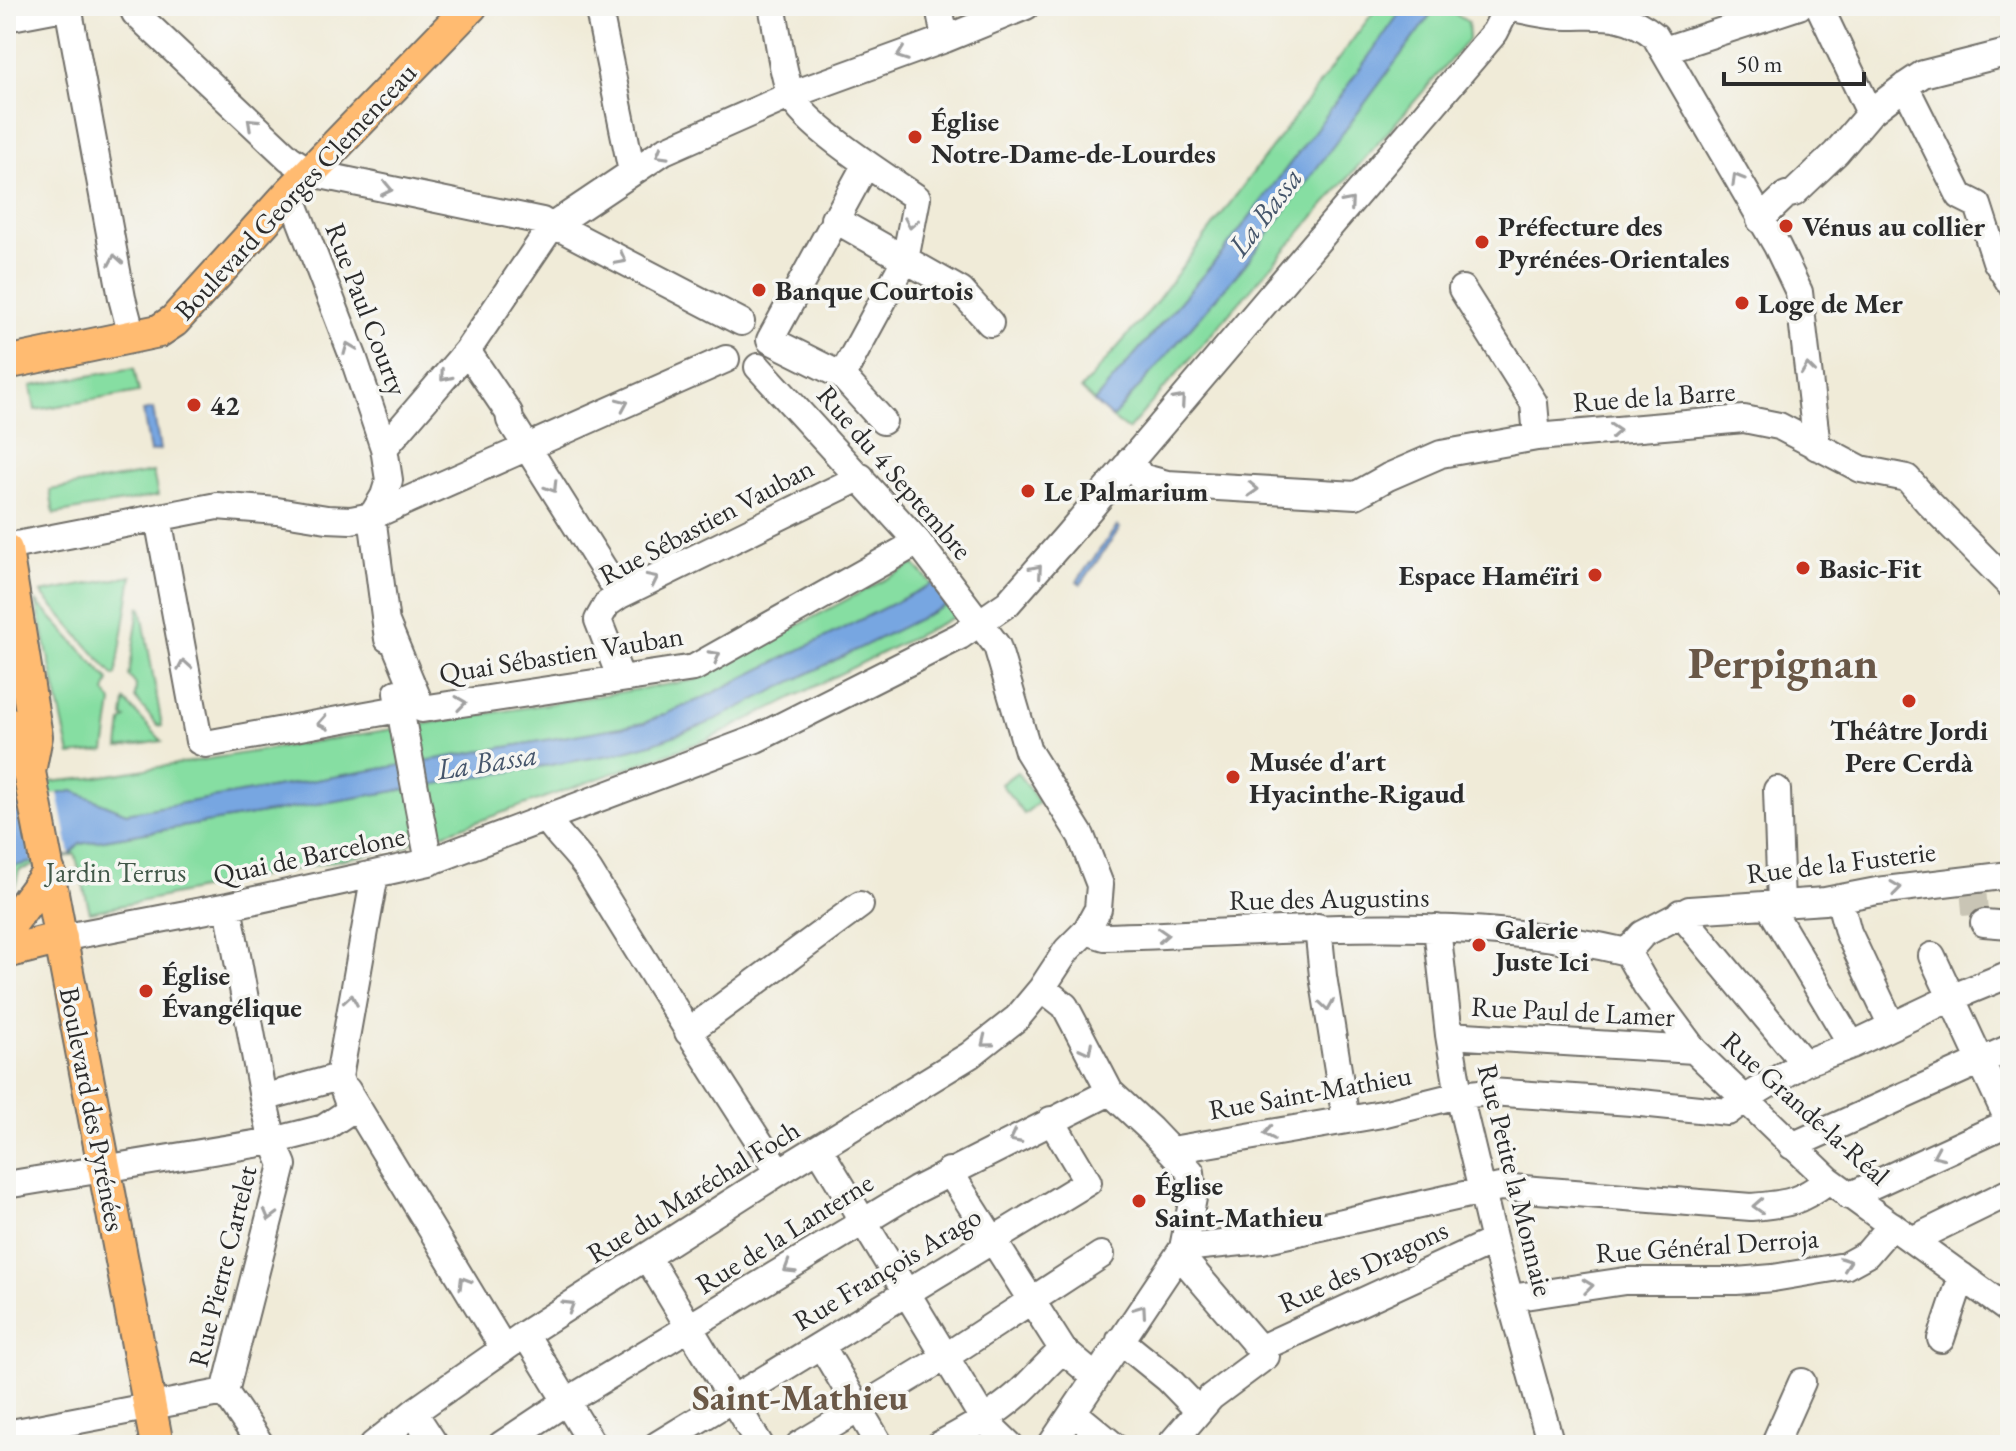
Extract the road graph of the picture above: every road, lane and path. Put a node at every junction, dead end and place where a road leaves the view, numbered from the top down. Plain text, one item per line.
1 (69, 6) edge
2 (132, 6) edge
3 (598, 6) edge
4 (772, 6) edge
5 (939, 6) edge
6 (1026, 6) edge
7 (1500, 6) edge
8 (1508, 6) edge
9 (1799, 6) edge
10 (1819, 6) edge
11 (457, 13) edge
12 (6, 18) edge
13 (945, 39) junction
14 (1660, 43) junction
15 (2010, 52) edge
16 (1905, 86) junction
17 (791, 95) junction
18 (1870, 113) junction
19 (866, 164) junction
20 (632, 172) junction
21 (300, 183) junction
22 (834, 219) junction
23 (1760, 220) junction
24 (551, 227) junction
25 (905, 260) junction
26 (2010, 283) edge
27 (1462, 289) dead end
28 (741, 322) junction
29 (990, 323) dead end
30 (132, 336) junction
31 (770, 340) junction
32 (467, 351) junction
33 (726, 359) junction
34 (6, 363) edge
35 (758, 367) junction
36 (842, 376) junction
37 (883, 421) dead end
38 (1537, 437) junction
39 (526, 446) junction
40 (1817, 447) junction
41 (384, 448) junction
42 (1130, 460) junction
43 (861, 477) junction
44 (372, 516) junction
45 (158, 518) junction
46 (918, 542) junction
47 (6, 548) edge
48 (2010, 585) edge
49 (620, 595) junction
50 (386, 622) junction
51 (980, 622) junction
52 (621, 679) junction
53 (401, 717) junction
54 (6, 722) edge
55 (23, 779) edge
56 (1777, 790) dead end
57 (558, 814) junction
58 (427, 851) junction
59 (49, 871) junction
60 (375, 874) junction
61 (2010, 875) edge
62 (1839, 898) junction
63 (1777, 904) junction
64 (860, 905) dead end
65 (228, 906) junction
66 (1680, 913) junction
67 (1984, 923) dead end
68 (2010, 925) edge
69 (1318, 927) junction
70 (1437, 928) junction
71 (6, 930) edge
72 (1086, 931) junction
73 (61, 938) junction
74 (6, 952) edge
75 (1627, 952) junction
76 (1932, 956) dead end
77 (2010, 974) edge
78 (1042, 988) junction
79 (1951, 998) junction
80 (1892, 1026) junction
81 (688, 1032) junction
82 (1449, 1035) junction
83 (1852, 1045) junction
84 (2010, 1048) edge
85 (1694, 1050) junction
86 (1980, 1062) junction
87 (1804, 1063) junction
88 (339, 1077) junction
89 (1110, 1092) junction
90 (1459, 1095) junction
91 (263, 1098) junction
92 (1746, 1098) junction
93 (1051, 1120) junction
94 (1346, 1120) junction
95 (2010, 1122) edge
96 (273, 1141) junction
97 (1792, 1146) junction
98 (819, 1149) junction
99 (1172, 1150) junction
100 (104, 1167) junction
101 (949, 1171) junction
102 (779, 1172) junction
103 (6, 1185) edge
104 (1839, 1188) junction
105 (1484, 1191) junction
106 (2010, 1192) edge
107 (863, 1222) junction
108 (1902, 1233) junction
109 (1494, 1241) junction
110 (993, 1242) junction
111 (1183, 1248) junction
112 (1101, 1255) dead end
113 (647, 1257) junction
114 (1962, 1276) junction
115 (907, 1294) junction
116 (1511, 1298) junction
117 (1032, 1302) junction
118 (2010, 1311) edge
119 (691, 1328) junction
120 (1941, 1339) dead end
121 (1120, 1340) junction
122 (515, 1342) junction
123 (821, 1345) junction
124 (1063, 1350) junction
125 (1263, 1353) junction
126 (945, 1357) junction
127 (1095, 1377) junction
128 (1802, 1382) dead end
129 (225, 1392) junction
130 (733, 1399) junction
131 (567, 1401) junction
132 (150, 1406) junction
133 (859, 1409) junction
134 (1199, 1411) junction
135 (1073, 1412) junction
136 (414, 1413) junction
137 (984, 1420) junction
138 (6, 1434) edge
139 (157, 1445) edge
140 (261, 1445) edge
141 (373, 1445) edge
142 (435, 1445) edge
143 (501, 1445) edge
144 (593, 1445) edge
145 (657, 1445) edge
146 (760, 1445) edge
147 (799, 1445) edge
148 (880, 1445) edge
149 (939, 1445) edge
150 (1010, 1445) edge
151 (1051, 1445) edge
152 (1113, 1445) edge
153 (1170, 1445) edge
154 (1551, 1445) edge
155 (1774, 1445) edge

1 - 12 street
30 -> 1 street
21 -> 2 street
3 - 20 street
4 - 17 street
5 - 13 street
6 - 13 street
7 - 8 street
8 - 14 street
42 -> 8 street, Quai de Barcelone
9 - 14 street
10 - 18 street
11 - 21 main road, Boulevard Georges Clemenceau
13 -> 17 street
23 -> 14 street
15 - 16 street
16 - 18 street
16 - 26 street
17 - 19 street
17 -> 20 street
18 - 23 street
19 - 22 street
19 -> 25 street
20 - 24 street
21 -> 24 street
21 - 30 main road, Boulevard Georges Clemenceau
41 -> 21 street, Rue Paul Courty
22 - 25 street
22 - 31 street
40 -> 23 street
24 -> 28 street
24 - 32 street
25 - 29 street
25 - 36 street
27 - 38 street
28 - 31 street
28 - 33 street
30 - 34 main road, Boulevard Georges Clemenceau
31 - 35 street
31 - 36 street
32 - 39 street
32 -> 41 street
33 - 35 street
39 -> 33 street
35 - 43 street, Rue du 4 Septembre
36 - 37 street
38 -> 40 street, Rue de la Barre
42 -> 38 street, Rue de la Barre
39 - 44 street
39 -> 49 street
40 - 48 street, Rue de la Barre
41 - 44 street, Rue Paul Courty
51 -> 42 street, Quai de Barcelone
43 - 46 street, Rue du 4 Septembre
49 -> 43 street, Rue Sébastien Vauban
44 - 45 street
44 - 50 street
45 - 47 street
53 -> 45 street
46 - 51 street, Rue du 4 Septembre
52 -> 46 street, Quai Sébastien Vauban
47 - 55 main road
49 - 52 street, Rue Sébastien Vauban
50 -> 52 street, Quai Sébastien Vauban
50 - 53 street
51 - 57 street, Quai de Barcelone
51 - 72 street, Rue du 4 Septembre
53 - 58 street
54 - 55 main road
55 - 59 main road, Boulevard des Pyrénées
56 - 63 street
57 - 58 street, Quai de Barcelone
57 - 81 street
58 - 60 street, Quai de Barcelone
59 - 71 main road
59 - 73 main road, Boulevard des Pyrénées
60 - 65 street, Quai de Barcelone
88 -> 60 street
62 -> 61 street, Rue de la Fusterie
62 - 63 street, Rue de la Fusterie
62 - 80 street
63 - 66 street, Rue de la Fusterie
63 - 83 street
64 - 81 street
65 - 73 street, Quai de Barcelone
65 - 91 street, Rue Pierre Cartelet
66 - 75 street
66 - 87 street
67 - 68 street
69 - 70 street, Rue des Augustins
72 -> 69 street, Rue des Augustins
69 -> 94 street
70 - 75 street, Rue des Augustins
70 - 82 street, Rue Petite la Monnaie
72 - 78 street, Rue du Maréchal Foch
73 - 74 main road
73 - 100 main road, Boulevard des Pyrénées
75 - 85 street, Rue Grande-la-Réal
76 - 79 street
77 - 79 street, Rue Saint-Mathieu
78 -> 89 street
78 -> 98 street, Rue du Maréchal Foch
79 - 80 street, Rue Saint-Mathieu
79 - 86 street
80 - 83 street, Rue Saint-Mathieu
81 - 102 street
82 - 85 street, Rue Paul de Lamer
82 - 90 street, Rue Petite la Monnaie
83 - 87 street, Rue Saint-Mathieu
84 - 86 street
85 - 92 street, Rue Grande-la-Réal
86 - 95 street
86 - 97 street
87 - 92 street, Rue Saint-Mathieu
88 - 91 street
88 - 96 street
122 -> 88 street
89 - 93 street, Rue de la Lanterne
89 - 99 street
90 - 92 street, Rue Saint-Mathieu
90 - 94 street, Rue Saint-Mathieu
90 - 105 street, Rue Petite la Monnaie
91 - 96 street, Rue Pierre Cartelet
92 - 97 street, Rue Grande-la-Réal
93 -> 101 street, Rue de la Lanterne
93 - 110 street, Rue François Arago
94 -> 99 street, Rue Saint-Mathieu
95 -> 104 street
96 - 100 street
96 -> 129 street, Rue Pierre Cartelet
97 - 104 street, Rue Grande-la-Réal
98 - 102 street, Rue du Maréchal Foch
98 - 107 street
99 - 111 street
100 - 103 street
100 - 132 main road, Boulevard des Pyrénées
101 - 107 street, Rue de la Lanterne
101 - 110 street
102 - 113 street, Rue du Maréchal Foch
104 -> 105 street
104 - 108 street, Rue Grande-la-Réal
105 - 109 street, Rue Petite la Monnaie
105 - 111 street
106 - 108 street
107 - 115 street
107 -> 119 street, Rue de la Lanterne
108 - 114 street, Rue Grande-la-Réal
116 -> 108 street, Rue Général Derroja
109 - 116 street, Rue Petite la Monnaie
109 - 125 street, Rue des Dragons
110 - 115 street, Rue François Arago
110 - 117 street
121 -> 111 street
111 - 125 street
112 - 117 street
113 - 119 street
122 -> 113 street, Rue du Maréchal Foch
114 - 118 street, Rue Grande-la-Réal
114 - 120 street
115 - 123 street, Rue François Arago
115 - 126 street
116 - 154 street, Rue Petite la Monnaie
117 - 124 street
117 - 126 street
119 - 130 street
119 - 131 street, Rue de la Lanterne
121 - 127 street
121 - 134 street
122 - 131 street
122 - 136 street, Rue du Maréchal Foch
123 - 130 street, Rue François Arago
123 - 133 street
124 - 127 street
124 - 137 street
125 - 134 street, Rue des Dragons
126 - 133 street
126 - 137 street
127 - 135 street
128 - 155 street
129 - 132 street
129 - 140 street, Rue Pierre Cartelet
130 - 145 street, Rue François Arago
130 - 146 street
131 - 143 street, Rue de la Lanterne
131 - 144 street
132 - 138 street
132 - 139 main road, Boulevard des Pyrénées
133 - 147 street
133 - 148 street
134 - 153 street, Rue des Dragons
135 - 151 street
135 - 152 street
136 - 141 street, Rue du Maréchal Foch
136 - 142 street
137 - 149 street
137 - 150 street

